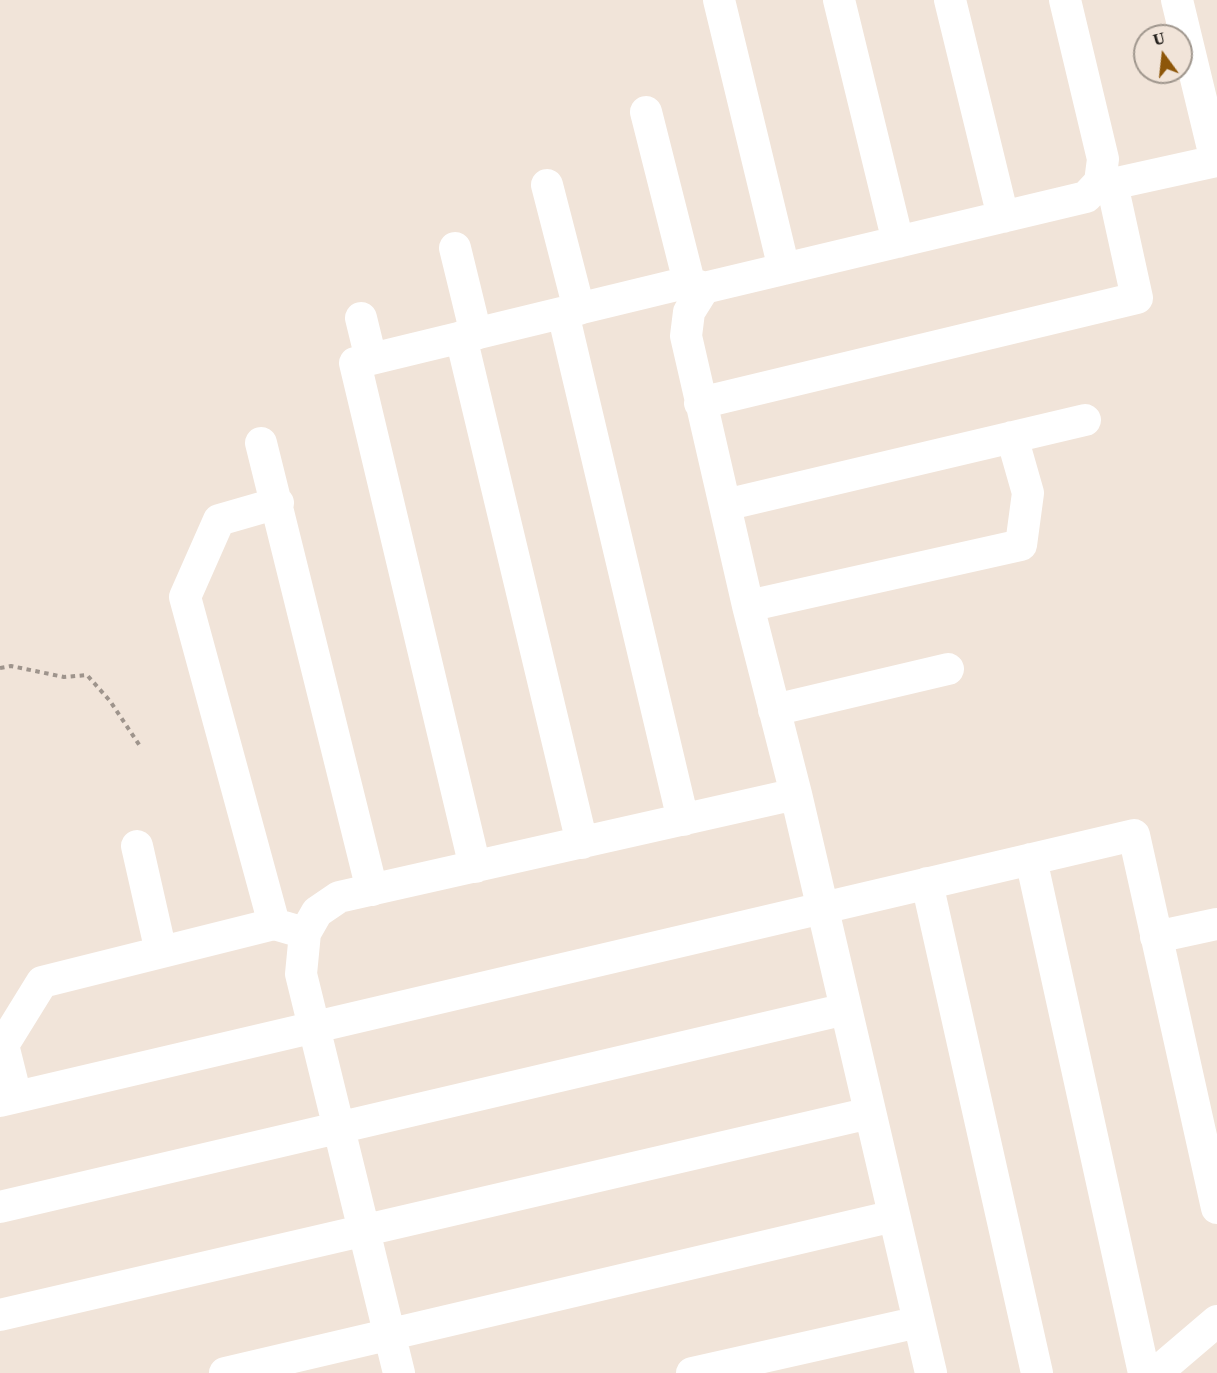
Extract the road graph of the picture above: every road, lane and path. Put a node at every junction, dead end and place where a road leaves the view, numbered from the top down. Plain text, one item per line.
1 (719, 0) edge
2 (839, 0) edge
3 (950, 0) edge
4 (1065, 0) edge
5 (1177, 0) edge
6 (1209, 98) edge
7 (646, 112) dead end
8 (1106, 183) junction
9 (548, 185) dead end
10 (1003, 217) junction
11 (898, 242) junction
12 (455, 248) dead end
13 (784, 269) junction
14 (697, 285) junction
15 (571, 311) junction
16 (361, 318) dead end
17 (468, 336) junction
18 (370, 359) junction
19 (700, 403) junction
20 (1085, 420) dead end
21 (1012, 436) junction
22 (261, 443) dead end
23 (278, 504) junction
24 (725, 505) junction
25 (748, 606) junction
26 (0, 668) edge
27 (948, 669) dead end
28 (774, 710) junction
29 (140, 746) dead end
30 (796, 794) junction
31 (683, 820) junction
32 (582, 843) junction
33 (137, 846) dead end
34 (1031, 859) junction
35 (476, 867) junction
36 (927, 883) junction
37 (372, 890) junction
38 (822, 907) junction
39 (274, 924) junction
40 (1217, 924) edge
41 (305, 933) junction
42 (1156, 937) junction
43 (161, 952) junction
44 (846, 1009) junction
45 (314, 1026) junction
46 (8, 1099) edge
47 (870, 1113) junction
48 (339, 1128) junction
49 (0, 1207) edge
50 (1217, 1208) edge
51 (894, 1216) junction
52 (364, 1230) junction
53 (0, 1315) edge
54 (1217, 1321) edge
55 (919, 1322) junction
56 (390, 1334) junction
57 (225, 1373) edge
58 (399, 1373) edge
59 (692, 1373) edge
60 (931, 1373) edge
61 (1037, 1373) edge
62 (1144, 1373) edge
63 (1156, 1373) edge

1 - 13 street
2 - 11 street
3 - 10 street
4 - 8 street
5 - 6 street
6 - 8 street
7 - 14 street
8 - 10 street
8 - 19 street
9 - 15 street
10 - 11 street
11 - 13 street
12 - 17 street
13 - 14 street
14 - 15 street
14 - 19 street
15 - 17 street
15 - 31 street
16 - 18 street
17 - 18 street
17 - 32 street
18 - 35 street
19 - 24 street
20 - 21 street
21 - 24 street
21 - 25 street
22 - 23 street
23 - 37 street
23 - 39 street
24 - 25 street
25 - 28 street
26 - 29 path
27 - 28 street
28 - 30 street
30 - 31 street
30 - 38 street
31 - 32 street
32 - 35 street
33 - 43 street
34 - 36 street
34 - 42 street
34 - 62 street
35 - 37 street
36 - 38 street
36 - 61 street
37 - 41 street
38 - 44 street
38 - 45 street
39 - 41 street
39 - 43 street
40 - 42 street
41 - 45 street
42 - 50 street
43 - 46 street
44 - 47 street
44 - 48 street
45 - 46 street
45 - 48 street
47 - 51 street
47 - 52 street
48 - 49 street
48 - 52 street
51 - 55 street
51 - 56 street
52 - 53 street
52 - 56 street
54 - 63 street
55 - 59 street
55 - 60 street
56 - 57 street
56 - 58 street

